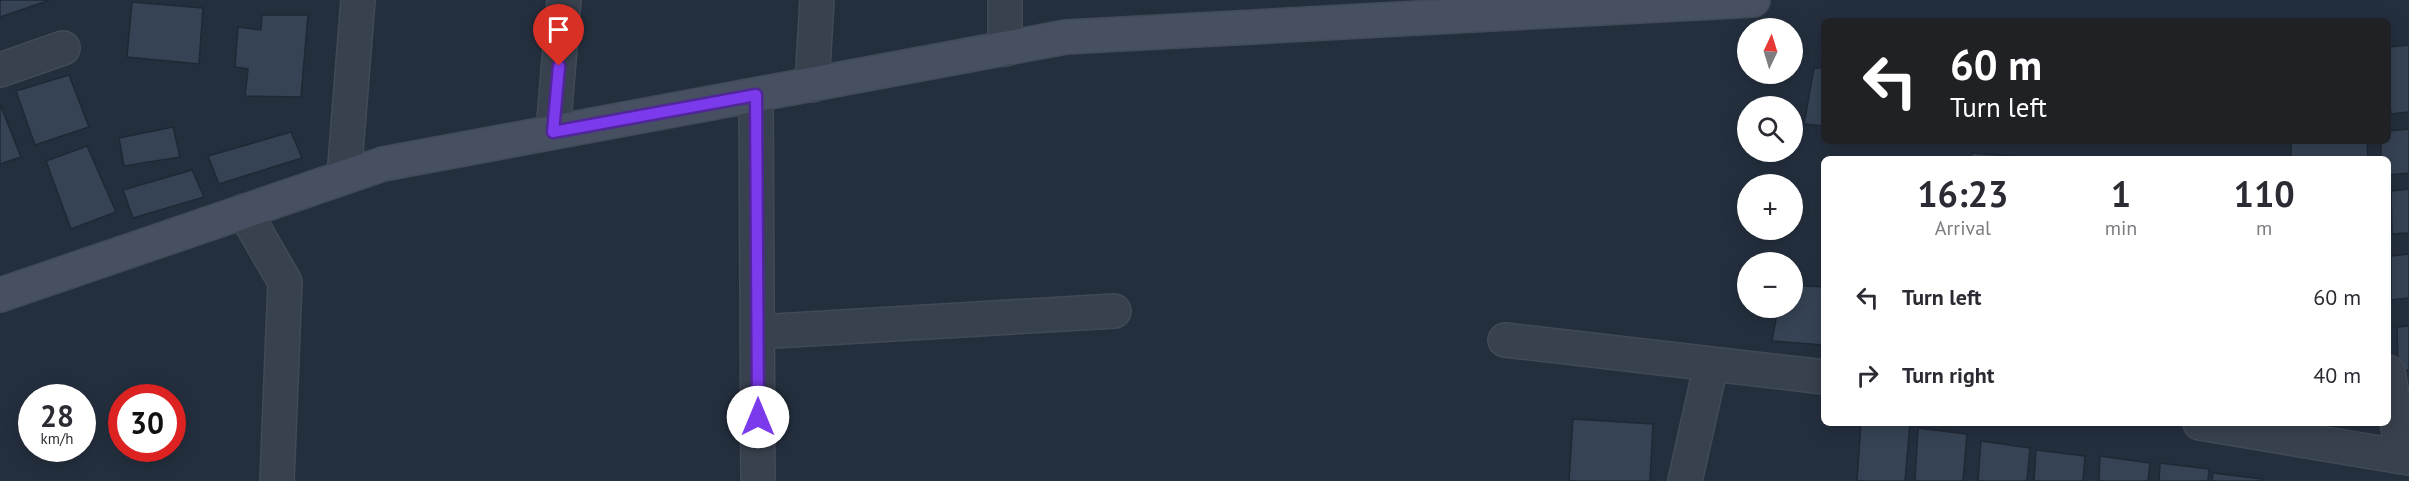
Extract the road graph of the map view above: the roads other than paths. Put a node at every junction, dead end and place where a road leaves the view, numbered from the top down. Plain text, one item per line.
1 (358, 0) edge
2 (564, 0) edge
3 (817, 0) edge
4 (1005, 0) edge
5 (1753, 0) edge
6 (1702, 1) edge
7 (63, 48) dead end
8 (1005, 49) junction
9 (0, 70) edge
10 (812, 84) junction
11 (756, 95) junction
12 (553, 132) junction
13 (344, 177) junction
14 (244, 211) junction
15 (0, 295) edge
16 (1114, 311) dead end
17 (757, 332) junction
18 (1504, 340) dead end
19 (1711, 365) junction
20 (1821, 377) edge
21 (2391, 386) edge
22 (2218, 426) edge
23 (2406, 457) edge
24 (277, 481) edge
25 (758, 481) edge
26 (1685, 481) edge

1 - 13 street
2 - 12 street
3 - 10 street
4 - 8 street
5 - 6 street
6 - 8 street
7 - 9 street
8 - 10 street
10 - 11 street
11 - 12 street
11 - 17 street
12 - 13 street
13 - 14 street
14 - 15 street
14 - 24 street
16 - 17 street
17 - 25 street
18 - 19 street
19 - 20 street
19 - 26 street
21 - 23 street
22 - 23 street

